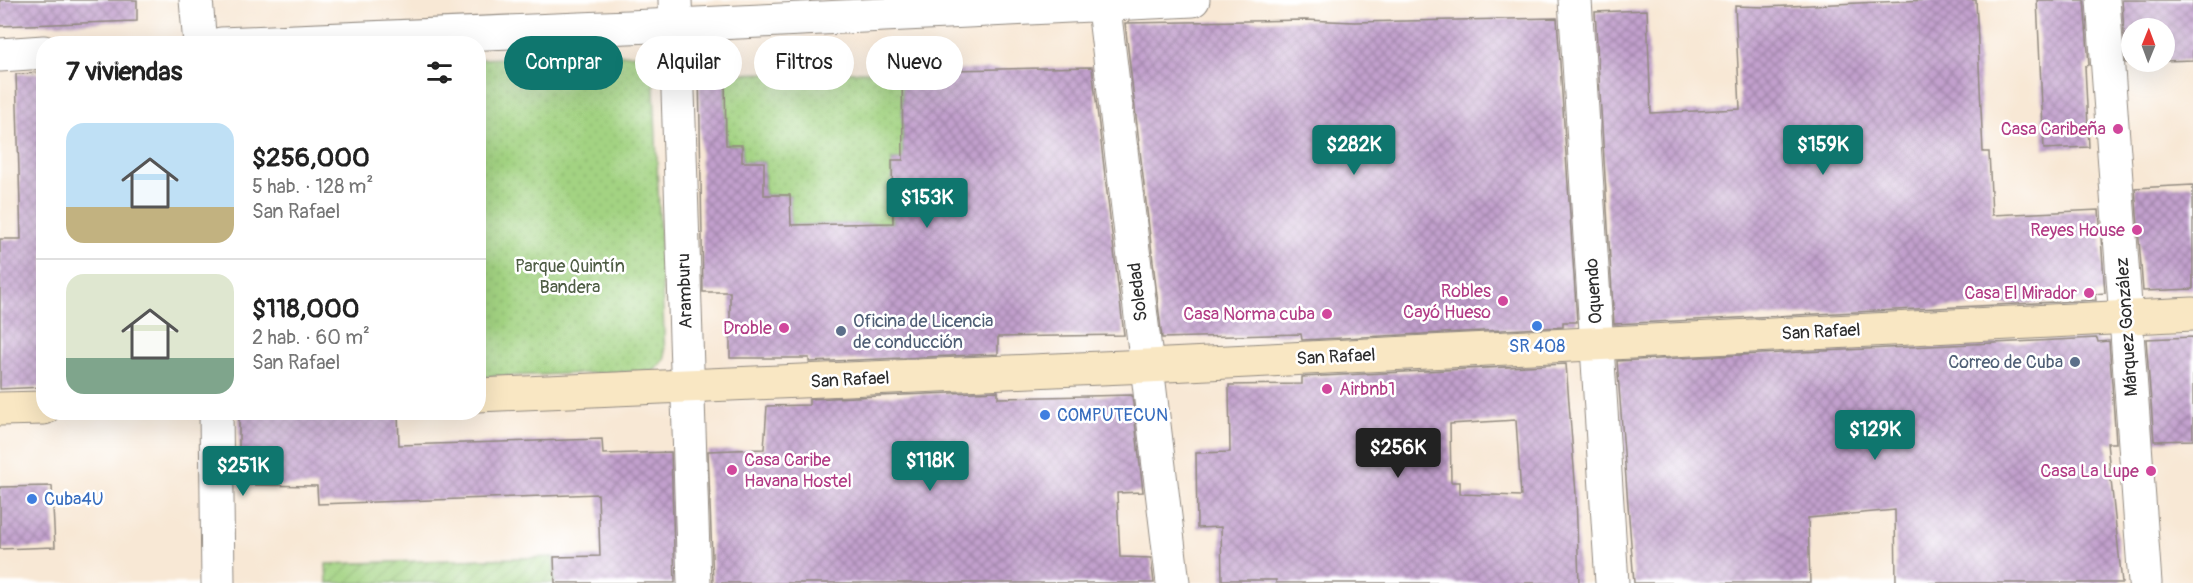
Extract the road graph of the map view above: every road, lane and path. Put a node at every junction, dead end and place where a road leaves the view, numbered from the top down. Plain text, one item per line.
1 (196, 0) edge
2 (1193, 0) edge
3 (1575, 0) edge
4 (2103, 0) edge
5 (1103, 2) edge
6 (675, 13) edge
7 (199, 36) edge
8 (338, 36) edge
9 (36, 53) edge
10 (0, 55) edge
11 (2193, 314) edge
12 (2127, 316) junction
13 (1597, 343) junction
14 (1147, 366) junction
15 (688, 387) junction
16 (486, 394) edge
17 (36, 408) edge
18 (0, 409) edge
19 (216, 420) edge
20 (218, 583) edge
21 (694, 583) edge
22 (1173, 583) edge
23 (1612, 583) edge
24 (2145, 583) edge

1 - 7 street
2 - 5 street
3 - 13 street, Oquendo
4 - 12 street, Márquez González
5 - 6 street
5 - 14 street, Soledad
6 - 8 street
6 - 15 street, Aramburu
9 - 10 street
11 - 12 street, San Rafael
12 - 13 street, San Rafael
12 - 24 street, Márquez González
13 - 14 street, San Rafael
13 - 23 street, Oquendo
14 - 15 street, San Rafael
14 - 22 street, Soledad
15 - 16 street, San Rafael
15 - 21 street, Aramburu
17 - 18 street
19 - 20 street

